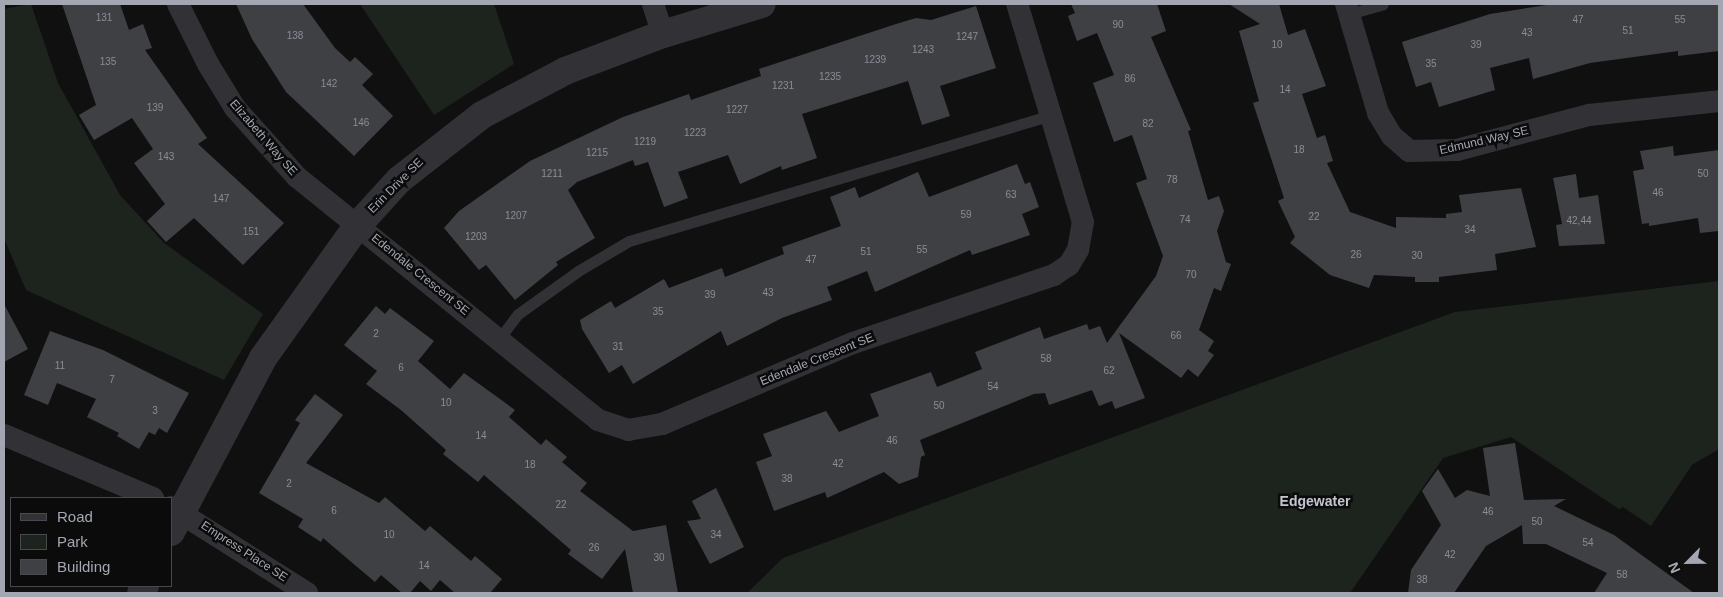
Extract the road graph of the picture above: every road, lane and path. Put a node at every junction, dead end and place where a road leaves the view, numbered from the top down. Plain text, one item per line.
1 (178, 4) edge
2 (653, 4) edge
3 (762, 4) edge
4 (1017, 4) edge
5 (1383, 4) edge
6 (1347, 9) edge
7 (663, 34) junction
8 (1719, 101) edge
9 (1051, 115) junction
10 (358, 225) junction
11 (499, 339) junction
12 (4, 435) edge
13 (151, 497) edge
14 (175, 517) edge
15 (307, 593) edge

1 - 10 street, Elizabeth Way SE
2 - 7 street
3 - 7 street, Erin Drive SE
4 - 9 street, Edendale Crescent SE
5 - 6 lane
6 - 8 street, Edmund Way SE
7 - 10 street, Erin Drive SE
9 - 11 lane
9 - 11 street, Edendale Crescent SE
10 - 11 street, Edendale Crescent SE
10 - 14 street, Erin Drive SE
12 - 13 street
14 - 15 street, Empress Place SE

